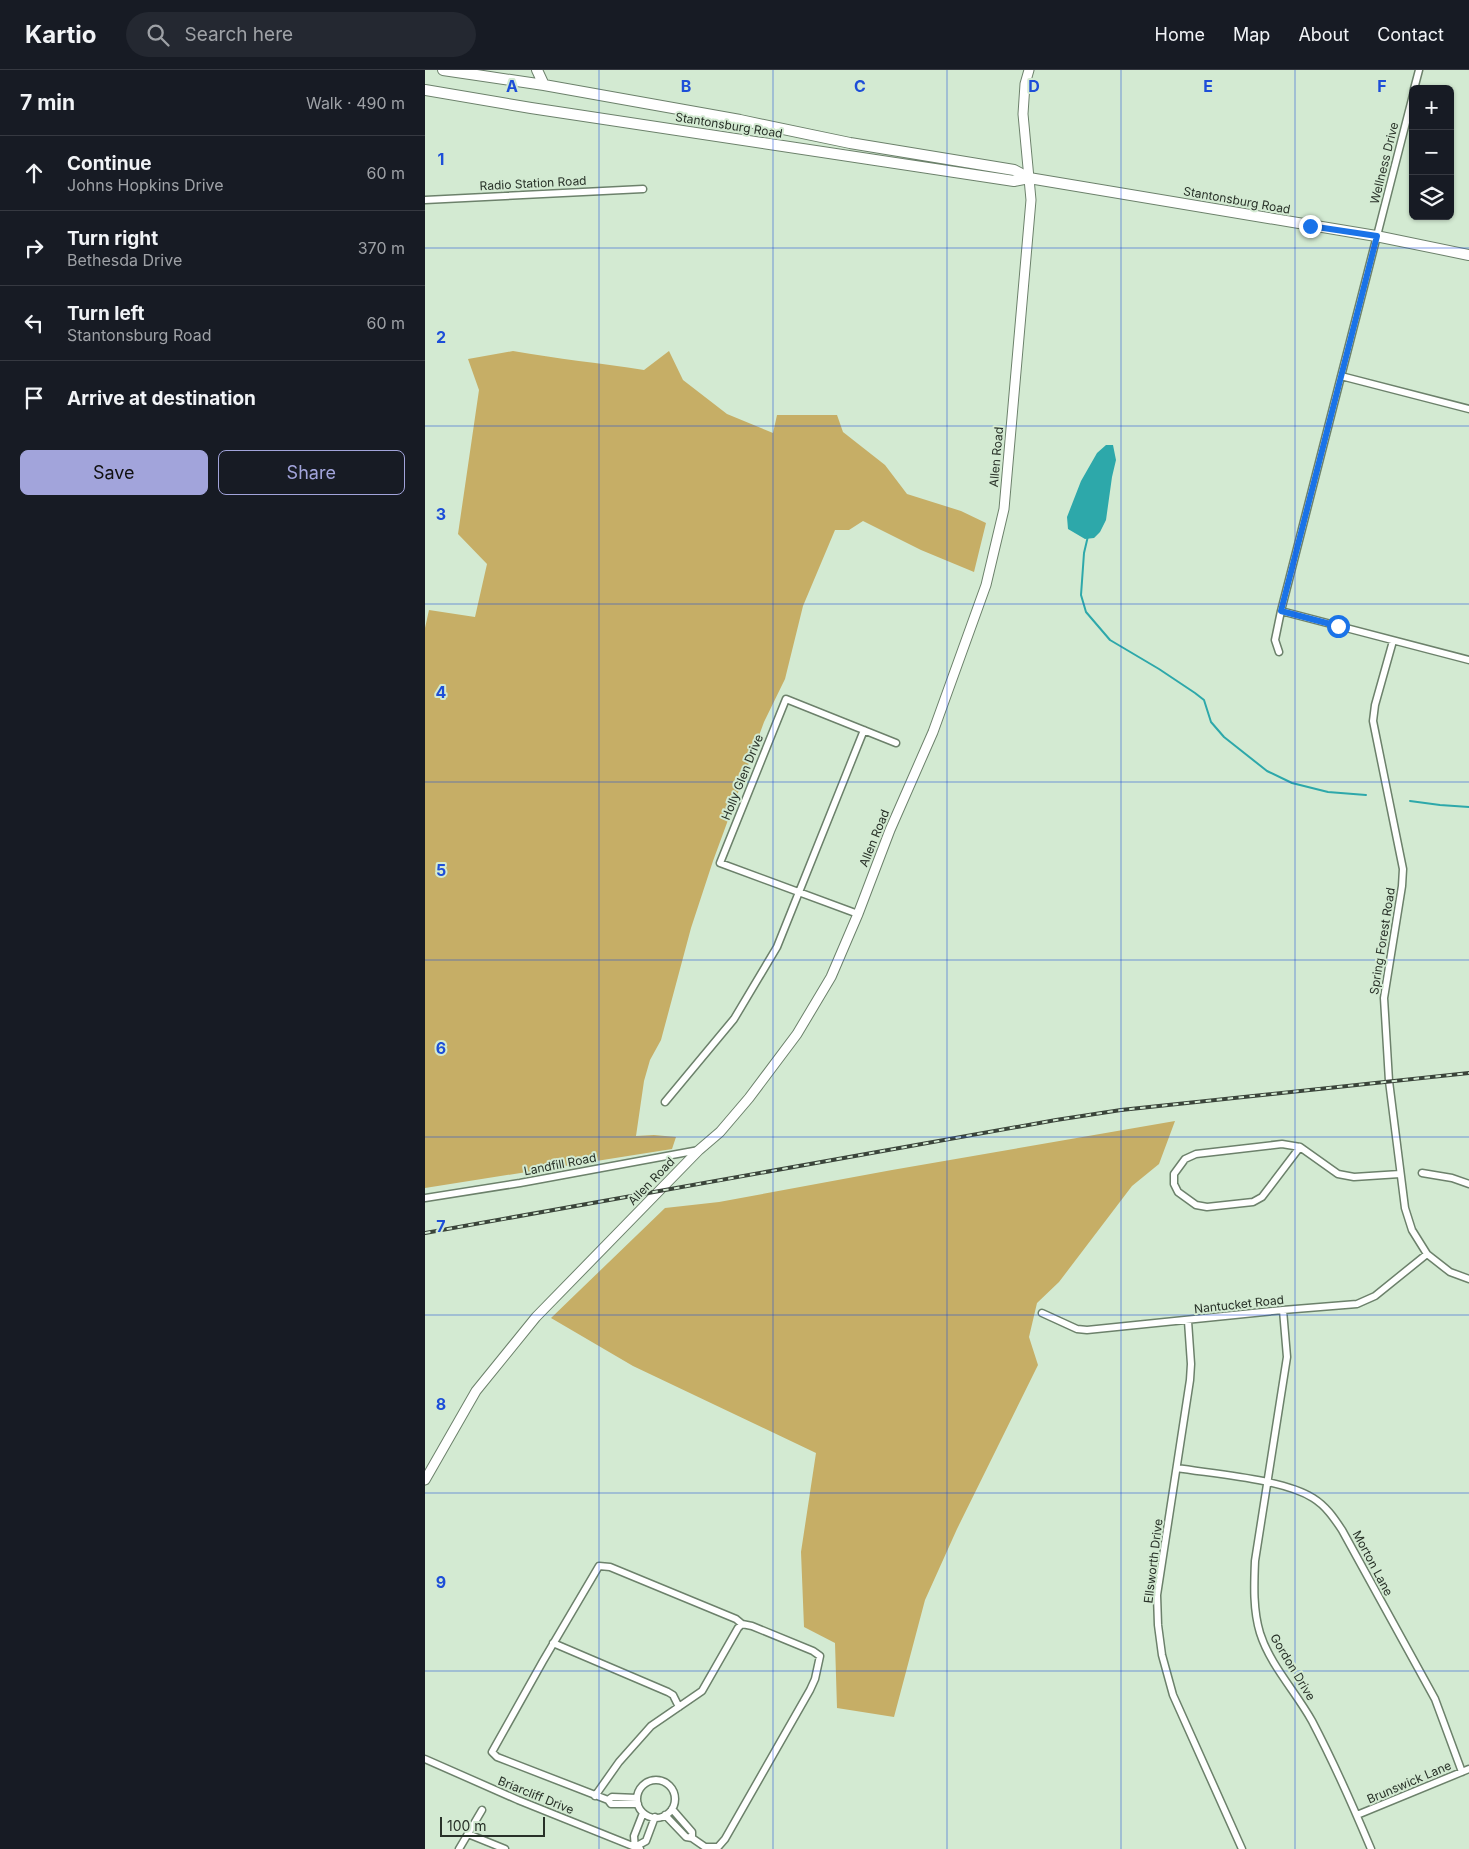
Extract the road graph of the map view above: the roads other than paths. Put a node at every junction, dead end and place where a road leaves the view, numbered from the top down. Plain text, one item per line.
1 (443, 70) edge
2 (523, 70) edge
3 (537, 70) edge
4 (1029, 70) edge
5 (1419, 70) edge
6 (516, 80) junction
7 (544, 84) junction
8 (1415, 85) edge
9 (425, 90) edge
10 (1409, 111) edge
11 (1029, 178) junction
12 (643, 189) dead end
13 (425, 200) edge
14 (1377, 236) junction
15 (1469, 255) edge
16 (1341, 376) junction
17 (1469, 409) edge
18 (1281, 611) junction
19 (1393, 641) junction
20 (1279, 652) dead end
21 (1469, 660) edge
22 (864, 730) junction
23 (896, 743) dead end
24 (800, 893) junction
25 (858, 914) junction
26 (665, 1102) dead end
27 (1300, 1147) junction
28 (699, 1150) junction
29 (1422, 1173) dead end
30 (1400, 1174) junction
31 (1469, 1184) edge
32 (425, 1198) edge
33 (1427, 1254) junction
34 (1469, 1279) edge
35 (1283, 1310) junction
36 (1042, 1313) dead end
37 (1188, 1320) junction
38 (1177, 1468) junction
39 (425, 1480) edge
40 (1267, 1482) junction
41 (742, 1624) junction
42 (553, 1643) junction
43 (679, 1707) junction
44 (425, 1760) edge
45 (1469, 1769) edge
46 (1462, 1772) junction
47 (595, 1796) junction
48 (637, 1801) junction
49 (672, 1809) junction
50 (482, 1810) dead end
51 (643, 1813) junction
52 (665, 1815) junction
53 (1357, 1815) junction
54 (655, 1818) junction
55 (468, 1834) junction
56 (692, 1838) junction
57 (637, 1848) edge
58 (459, 1849) edge
59 (505, 1849) edge
60 (1242, 1849) edge
61 (1371, 1849) edge

1 - 6 main road, Stantonsburg Road
2 - 6 main road
3 - 7 main road
4 - 11 main road, Allen Road
5 - 8 street
6 - 7 main road, Stantonsburg Road
7 - 11 main road, Stantonsburg Road
9 - 11 main road, Stantonsburg Road
10 - 14 street, Wellness Drive
11 - 14 main road, Stantonsburg Road
11 - 25 main road, Allen Road
12 - 13 street, Radio Station Road
14 - 15 main road, Stantonsburg Road
14 - 16 street, Wellness Drive
16 - 17 street
16 - 18 street, Wellness Drive
18 - 19 street
18 - 20 street, Wellness Drive
19 - 21 street
19 - 30 street, Spring Forest Road
22 - 23 street, Holly Glen Drive
22 - 24 street
22 - 24 street, Holly Glen Drive
24 - 25 street, Holly Glen Drive
24 - 26 street
25 - 28 main road, Allen Road
27 - 27 street
27 - 30 street
28 - 32 street, Landfill Road
28 - 39 main road, Allen Road
29 - 31 street
30 - 33 street, Spring Forest Road
33 - 34 street, Spring Forest Road
33 - 35 street, Nantucket Road
35 - 37 street, Nantucket Road
35 - 40 street, Gordon Drive
36 - 37 street, Nantucket Road
37 - 38 street, Ellsworth Drive
38 - 40 street, Morton Lane
38 - 60 street, Ellsworth Drive
40 - 46 street, Morton Lane
40 - 53 street, Gordon Drive
41 - 42 street
41 - 43 street
41 - 56 street
42 - 43 street
42 - 47 street
43 - 47 street
44 - 57 street, Briarcliff Drive
45 - 46 street, Brunswick Lane
46 - 53 street, Brunswick Lane
47 - 48 street
48 - 49 street
48 - 51 street
49 - 52 street
49 - 56 street
50 - 55 street
51 - 54 street
51 - 57 street
52 - 54 street
52 - 56 street
53 - 61 street, Gordon Drive
54 - 57 street
55 - 58 street
55 - 59 street

